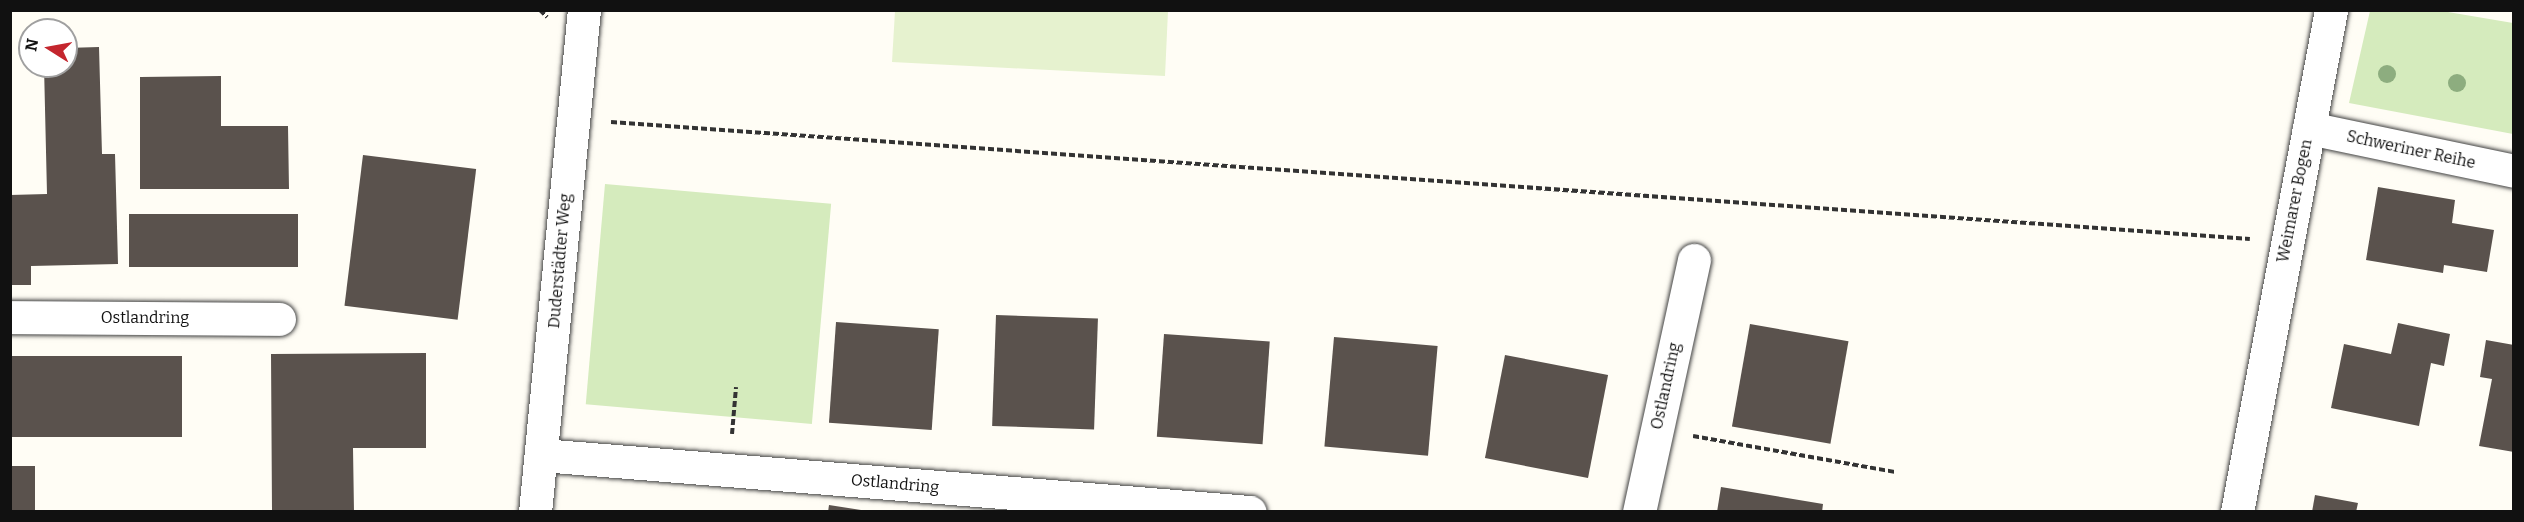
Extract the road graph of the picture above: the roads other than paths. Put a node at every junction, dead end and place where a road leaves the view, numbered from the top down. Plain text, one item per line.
1 (584, 10) edge
2 (2331, 10) edge
3 (2309, 128) junction
4 (2514, 171) edge
5 (1694, 260) dead end
6 (10, 317) edge
7 (279, 319) dead end
8 (541, 455) junction
9 (536, 512) edge
10 (1250, 512) edge
11 (1639, 512) edge
12 (2237, 512) edge

1 - 8 street, Duderstädter Weg
2 - 3 street, Weimarer Bogen
3 - 4 street, Schweriner Reihe
3 - 12 street, Weimarer Bogen
5 - 11 street, Ostlandring
6 - 7 street, Ostlandring
8 - 9 street, Duderstädter Weg
8 - 10 street, Ostlandring

